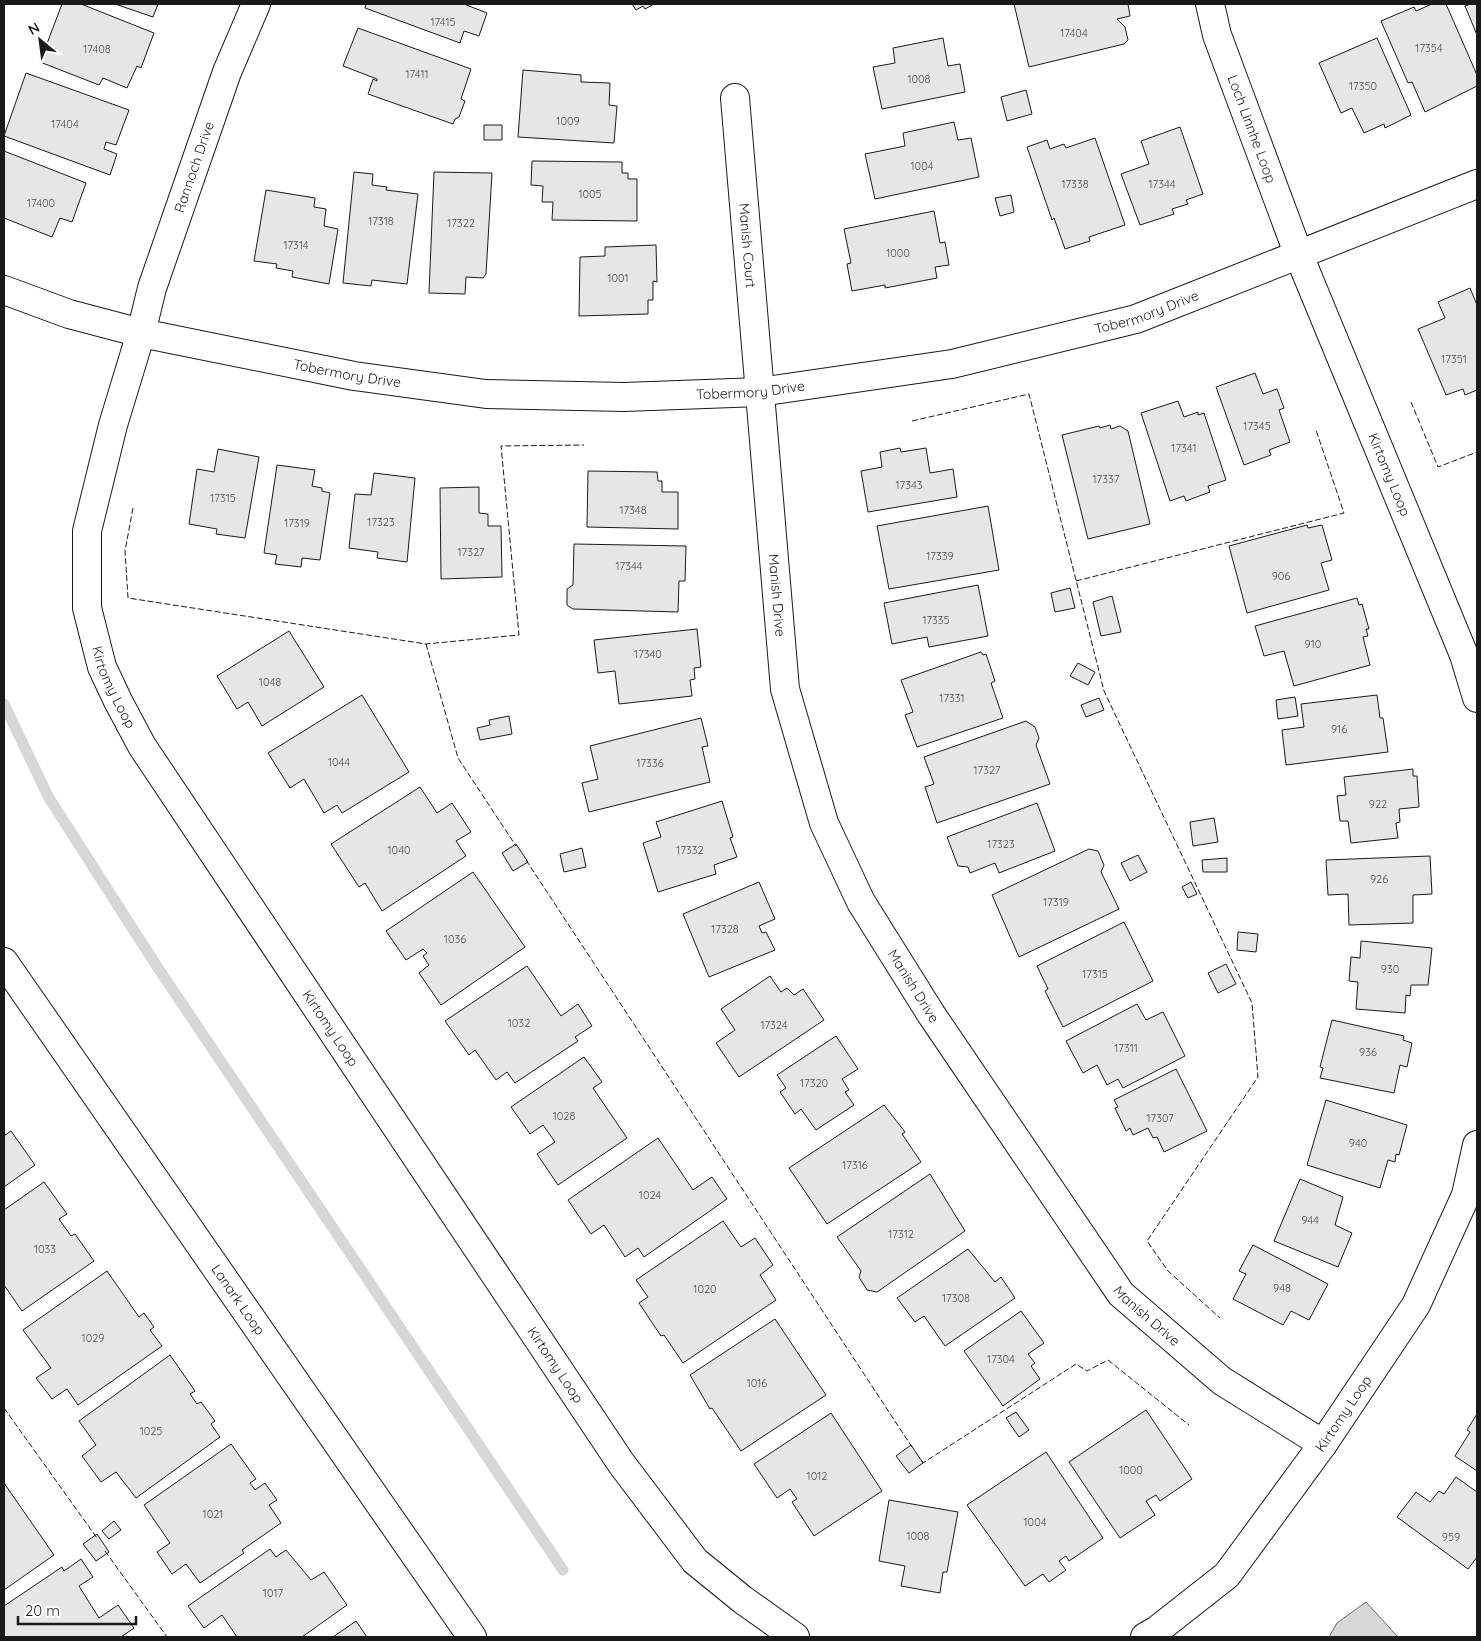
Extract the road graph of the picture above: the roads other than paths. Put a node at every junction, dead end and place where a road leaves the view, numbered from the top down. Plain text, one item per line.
1 (256, 4) edge
2 (1210, 4) edge
3 (735, 98) dead end
4 (1477, 184) edge
5 (1298, 253) junction
6 (4, 290) edge
7 (141, 334) junction
8 (760, 392) junction
9 (1477, 698) edge
10 (4, 962) edge
11 (1477, 1145) edge
12 (1323, 1444) junction
13 (472, 1637) edge
14 (795, 1637) edge
15 (1145, 1637) edge

1 - 7 street, Rannoch Drive
2 - 5 street, Loch Linnhe Loop
3 - 8 street, Manish Court
4 - 5 street, Tobermory Drive
5 - 8 street, Tobermory Drive
5 - 9 street, Kirtomy Loop
6 - 7 street, Tobermory Drive
7 - 8 street, Tobermory Drive
7 - 14 street, Kirtomy Loop
8 - 12 street, Manish Drive
10 - 13 street, Lanark Loop
11 - 12 street, Kirtomy Loop
12 - 15 street, Kirtomy Loop

